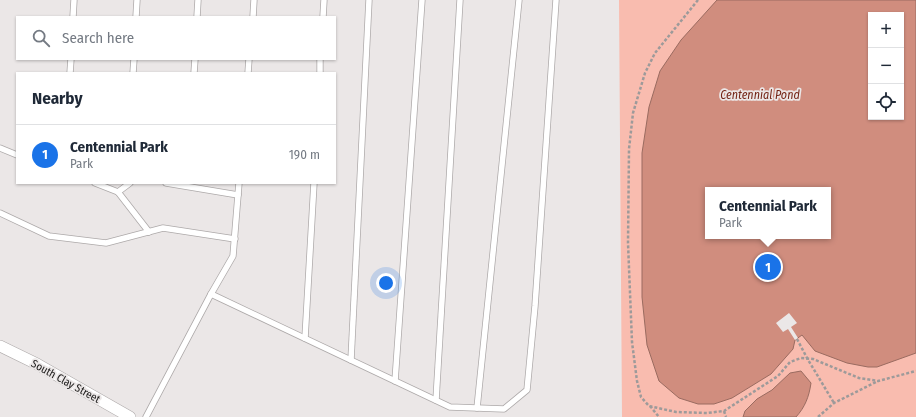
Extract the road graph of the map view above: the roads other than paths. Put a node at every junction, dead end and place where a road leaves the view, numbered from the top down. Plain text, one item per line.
1 (74, 0) edge
2 (137, 0) edge
3 (198, 0) edge
4 (254, 0) edge
5 (324, 0) edge
6 (369, 0) edge
7 (422, 0) edge
8 (460, 0) edge
9 (519, 0) edge
10 (556, 0) edge
11 (73, 16) edge
12 (136, 16) edge
13 (197, 16) edge
14 (252, 16) edge
15 (323, 16) edge
16 (71, 60) edge
17 (134, 60) edge
18 (194, 60) edge
19 (249, 60) edge
20 (320, 60) edge
21 (70, 72) edge
22 (133, 72) edge
23 (194, 72) edge
24 (248, 72) edge
25 (320, 72) edge
26 (0, 148) edge
27 (16, 155) edge
28 (98, 184) edge
29 (129, 184) edge
30 (176, 184) edge
31 (239, 184) edge
32 (314, 184) edge
33 (187, 185) edge
34 (118, 192) junction
35 (238, 195) junction
36 (0, 213) edge
37 (149, 232) junction
38 (235, 239) junction
39 (211, 294) junction
40 (305, 338) junction
41 (0, 346) edge
42 (351, 360) junction
43 (396, 381) junction
44 (436, 400) junction
45 (477, 408) junction
46 (130, 417) edge
47 (146, 417) edge

1 - 11 lane
2 - 12 lane
3 - 13 lane
4 - 14 lane
5 - 15 lane
6 - 42 lane
7 - 43 lane
8 - 44 lane
9 - 45 lane
10 - 45 lane
16 - 21 lane
17 - 22 lane
18 - 23 lane
19 - 24 lane
20 - 25 lane
26 - 27 lane
28 - 34 lane
29 - 34 lane
30 - 33 lane
31 - 35 lane
32 - 40 lane
33 - 35 lane
34 - 37 lane
35 - 38 lane
36 - 37 lane
37 - 38 lane
38 - 39 lane
39 - 40 lane
39 - 47 lane
40 - 42 lane
41 - 46 street, South Clay Street
42 - 43 lane
43 - 44 lane
44 - 45 lane

